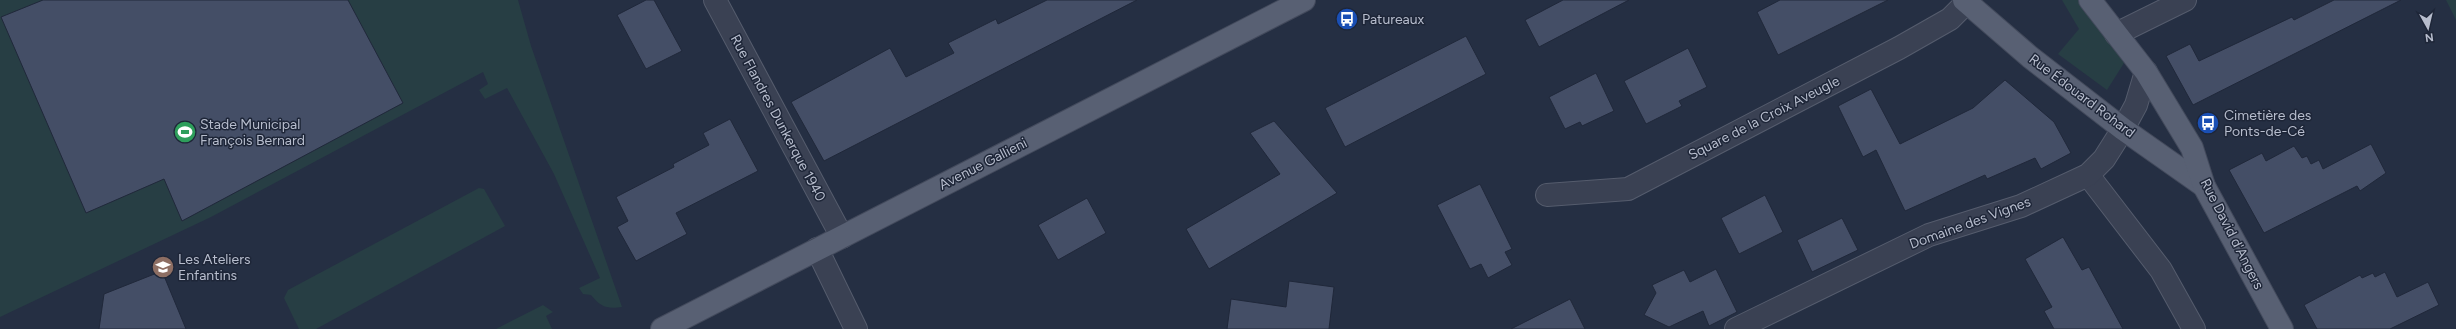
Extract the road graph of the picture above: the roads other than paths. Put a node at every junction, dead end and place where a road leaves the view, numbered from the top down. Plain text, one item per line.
1 (715, 0) edge
2 (1304, 0) edge
3 (2090, 0) edge
4 (2185, 0) edge
5 (1965, 1) edge
6 (2116, 34) junction
7 (2146, 72) junction
8 (2123, 129) junction
9 (2088, 175) junction
10 (2204, 186) junction
11 (1547, 195) dead end
12 (842, 237) junction
13 (817, 249) junction
14 (662, 329) edge
15 (856, 329) edge
16 (1736, 329) edge
17 (2194, 329) edge
18 (2282, 329) edge

1 - 12 street, Rue Flandres Dunkerque 1940
2 - 12 main road, Avenue Gallieni
3 - 6 main road, Rue David d'Angers
4 - 6 street
5 - 8 main road, Rue Édouard Rohard
5 - 11 street, Square de la Croix Aveugle
6 - 7 main road, Rue David d'Angers
7 - 8 street, Domaine des Vignes
7 - 10 main road, Rue David d'Angers
8 - 9 street, Domaine des Vignes
8 - 10 main road, Rue Édouard Rohard
9 - 16 street, Domaine des Vignes
9 - 17 street
10 - 18 main road, Rue David d'Angers
12 - 13 main road, Avenue Gallieni
13 - 14 main road, Avenue Gallieni
13 - 15 street

